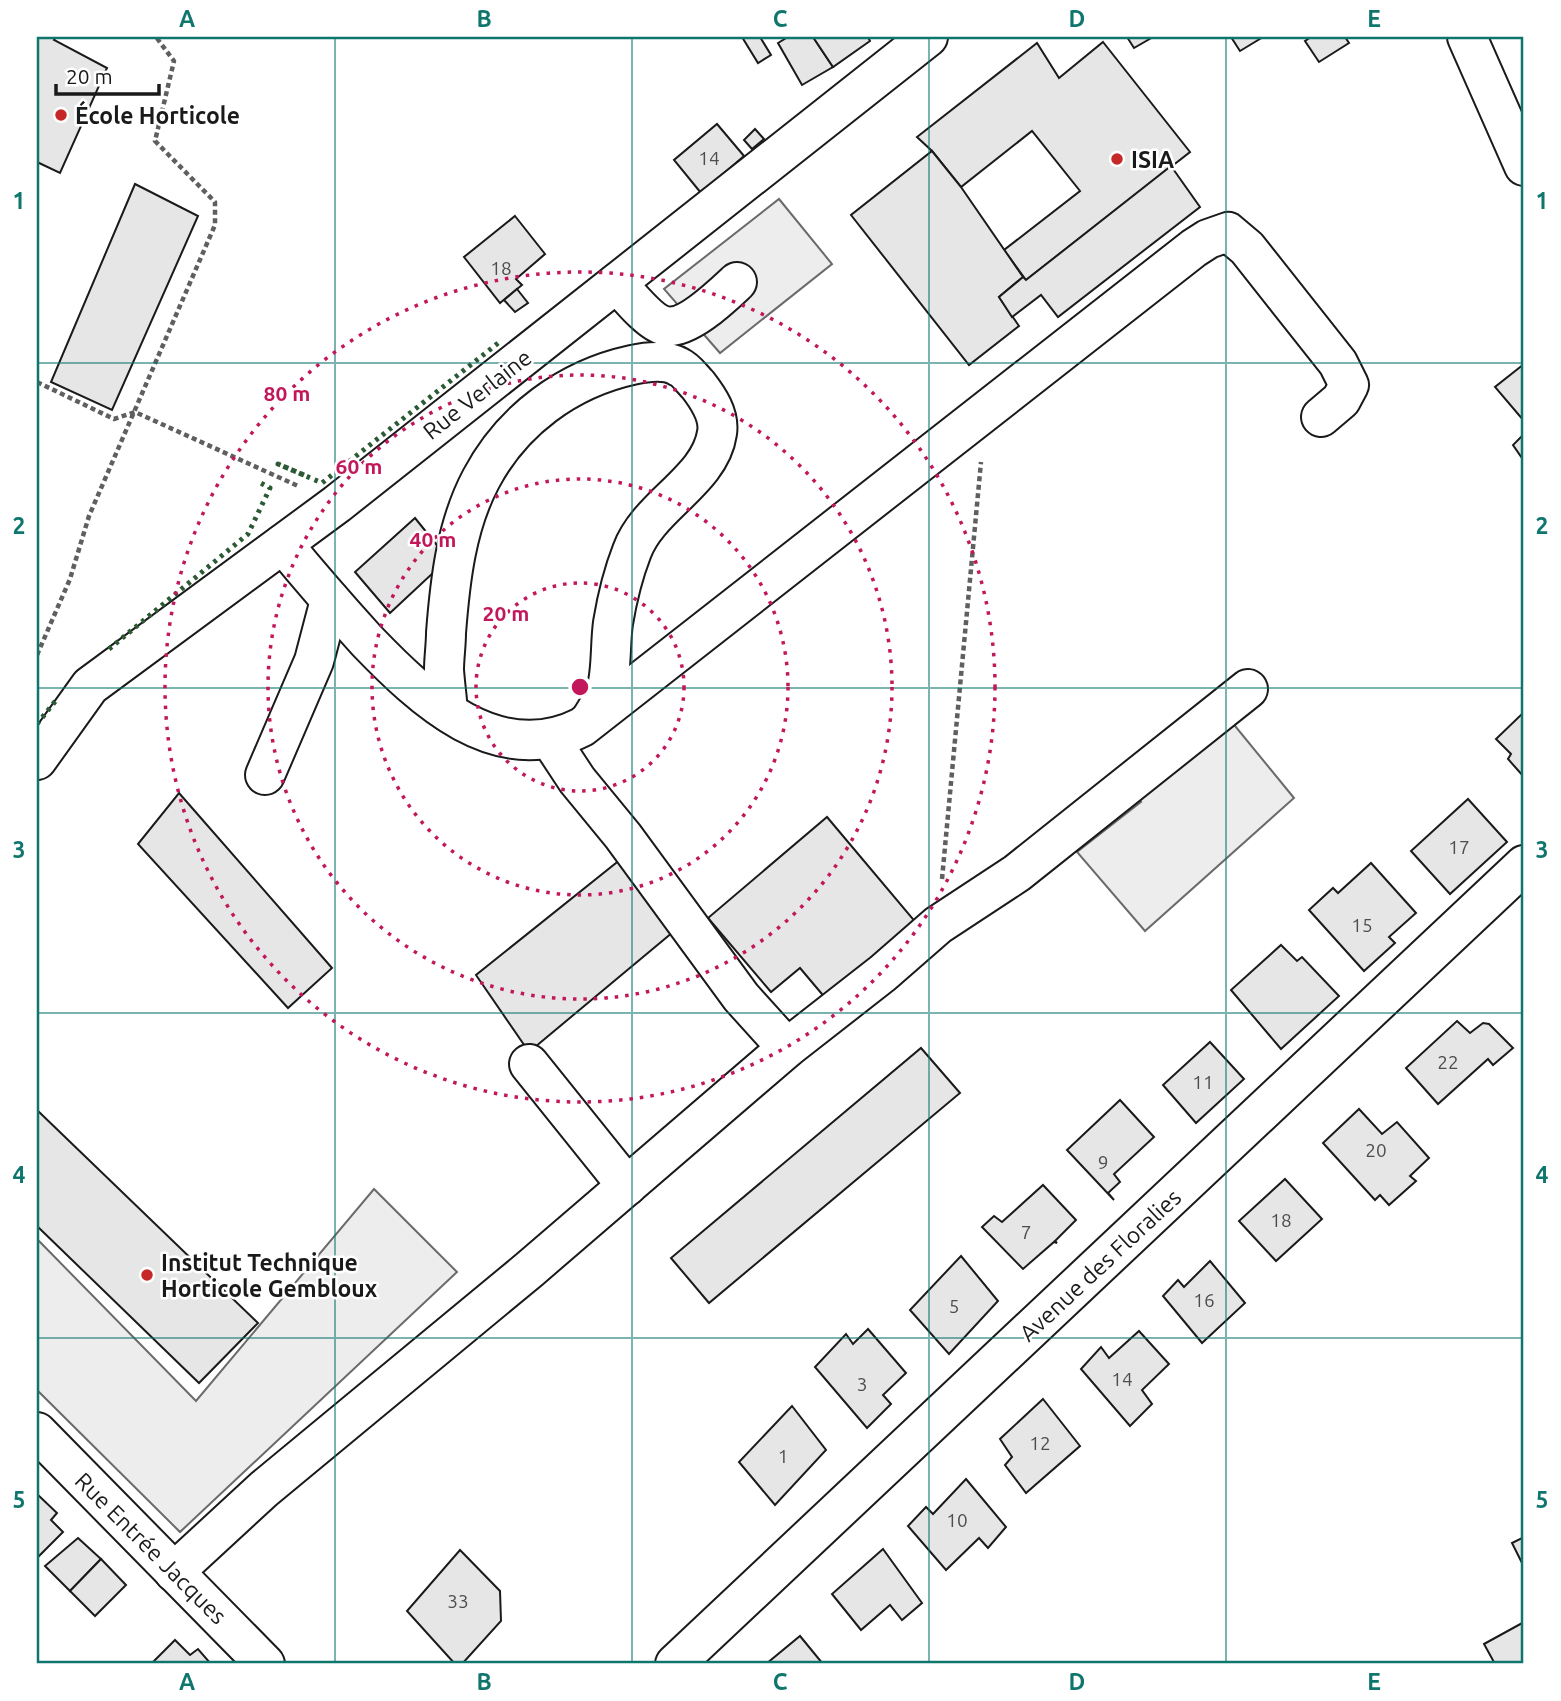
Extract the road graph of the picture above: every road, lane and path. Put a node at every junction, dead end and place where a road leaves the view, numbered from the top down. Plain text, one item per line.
1 (156, 37) edge
2 (928, 37) edge
3 (1467, 37) edge
4 (1524, 166) edge
5 (737, 282) dead end
6 (617, 283) junction
7 (37, 382) edge
8 (986, 410) junction
9 (135, 412) junction
10 (1321, 417) dead end
11 (337, 504) junction
12 (283, 544) junction
13 (330, 600) junction
14 (37, 655) edge
15 (1248, 689) dead end
16 (448, 712) junction
17 (590, 721) junction
18 (550, 739) junction
19 (37, 760) edge
20 (265, 775) dead end
21 (1524, 865) edge
22 (938, 925) junction
23 (788, 1048) junction
24 (529, 1064) dead end
25 (627, 1186) junction
26 (37, 1432) edge
27 (174, 1572) junction
28 (265, 1664) edge
29 (676, 1664) edge

1 - 9 path
2 - 6 street, Rue Verlaine
3 - 4 street
5 - 6 street
6 - 11 street, Rue Verlaine
7 - 9 path
8 - 10 street
8 - 17 street
8 - 22 path
9 - 11 path
9 - 14 path
11 - 12 street, Rue Verlaine
12 - 13 street
12 - 19 street, Rue Verlaine
13 - 16 street
13 - 20 street
15 - 22 street
16 - 17 street
16 - 18 street
17 - 18 street
18 - 23 street
21 - 29 street, Avenue des Floralies
22 - 23 street
23 - 25 street
24 - 25 street
25 - 27 street
26 - 27 street, Rue Entrée Jacques
27 - 28 street, Rue Entrée Jacques

